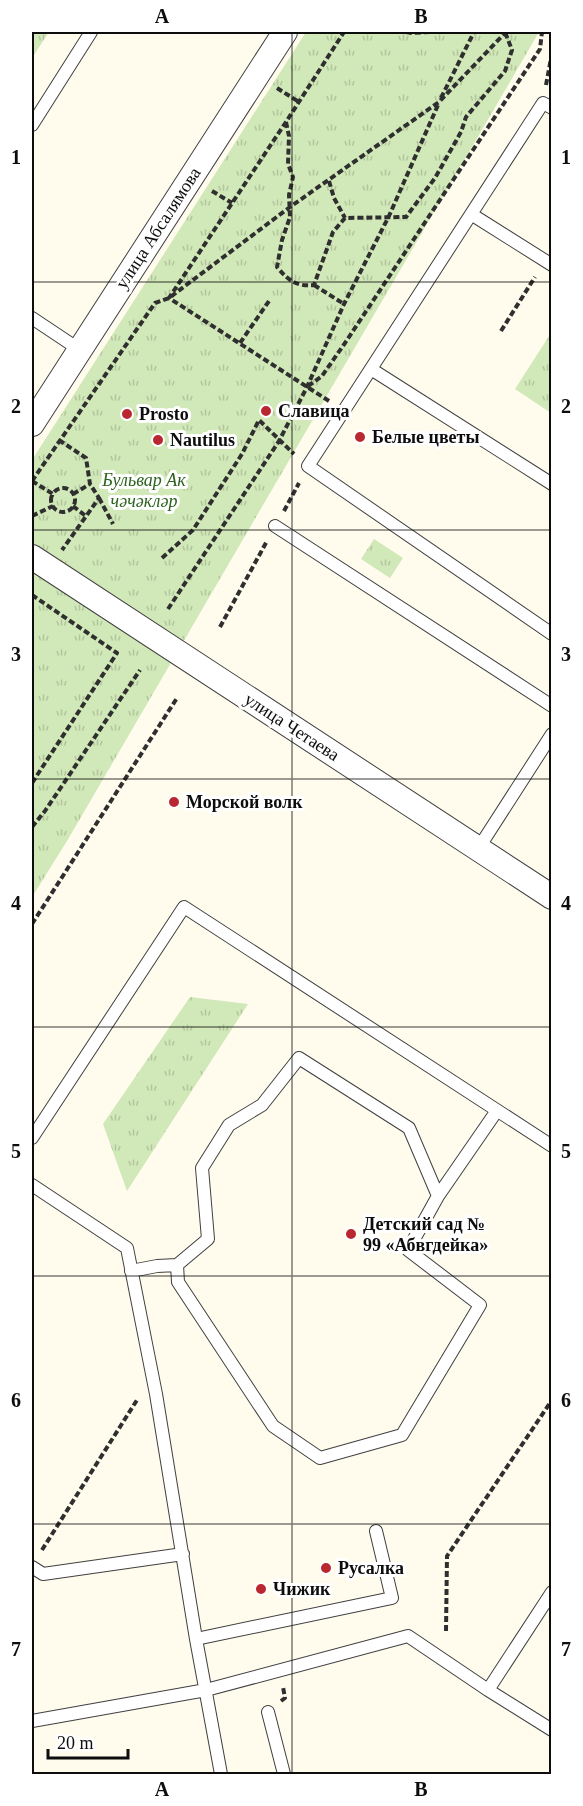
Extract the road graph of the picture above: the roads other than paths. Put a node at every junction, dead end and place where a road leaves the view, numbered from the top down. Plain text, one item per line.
1 (91, 32) edge
2 (285, 32) edge
3 (547, 105) edge
4 (32, 124) edge
5 (471, 214) junction
6 (548, 263) edge
7 (32, 318) edge
8 (80, 350) junction
9 (371, 369) junction
10 (32, 424) edge
11 (552, 484) edge
12 (276, 526) road end
13 (32, 557) edge
14 (552, 634) edge
15 (552, 706) edge
16 (552, 734) edge
17 (478, 849) junction
18 (552, 897) edge
19 (496, 1112) junction
20 (32, 1138) edge
21 (552, 1146) edge
22 (32, 1185) edge
23 (438, 1196) junction
24 (177, 1265) junction
25 (131, 1271) junction
26 (376, 1532) dead end
27 (183, 1554) junction
28 (35, 1562) edge
29 (552, 1592) edge
30 (196, 1640) junction
31 (488, 1689) junction
32 (206, 1690) junction
33 (268, 1712) road end
34 (32, 1721) edge
35 (552, 1730) edge
36 (221, 1774) edge
37 (284, 1774) edge

1 - 4 lane
2 - 8 street, улица Абсалямова
3 - 5 lane
5 - 6 lane
5 - 9 lane
7 - 8 lane
8 - 10 street, улица Абсалямова
9 - 11 lane
9 - 14 lane
12 - 15 lane
13 - 17 street, улица Четаева
16 - 17 lane
17 - 18 street, улица Четаева
19 - 20 lane
19 - 21 lane
19 - 23 lane
22 - 25 lane
23 - 24 lane
23 - 24 lane
24 - 25 lane
25 - 27 lane
26 - 30 lane
27 - 28 lane
27 - 30 lane
29 - 31 lane
30 - 32 lane
31 - 32 lane
31 - 35 lane
32 - 34 lane
32 - 36 lane
33 - 37 lane

